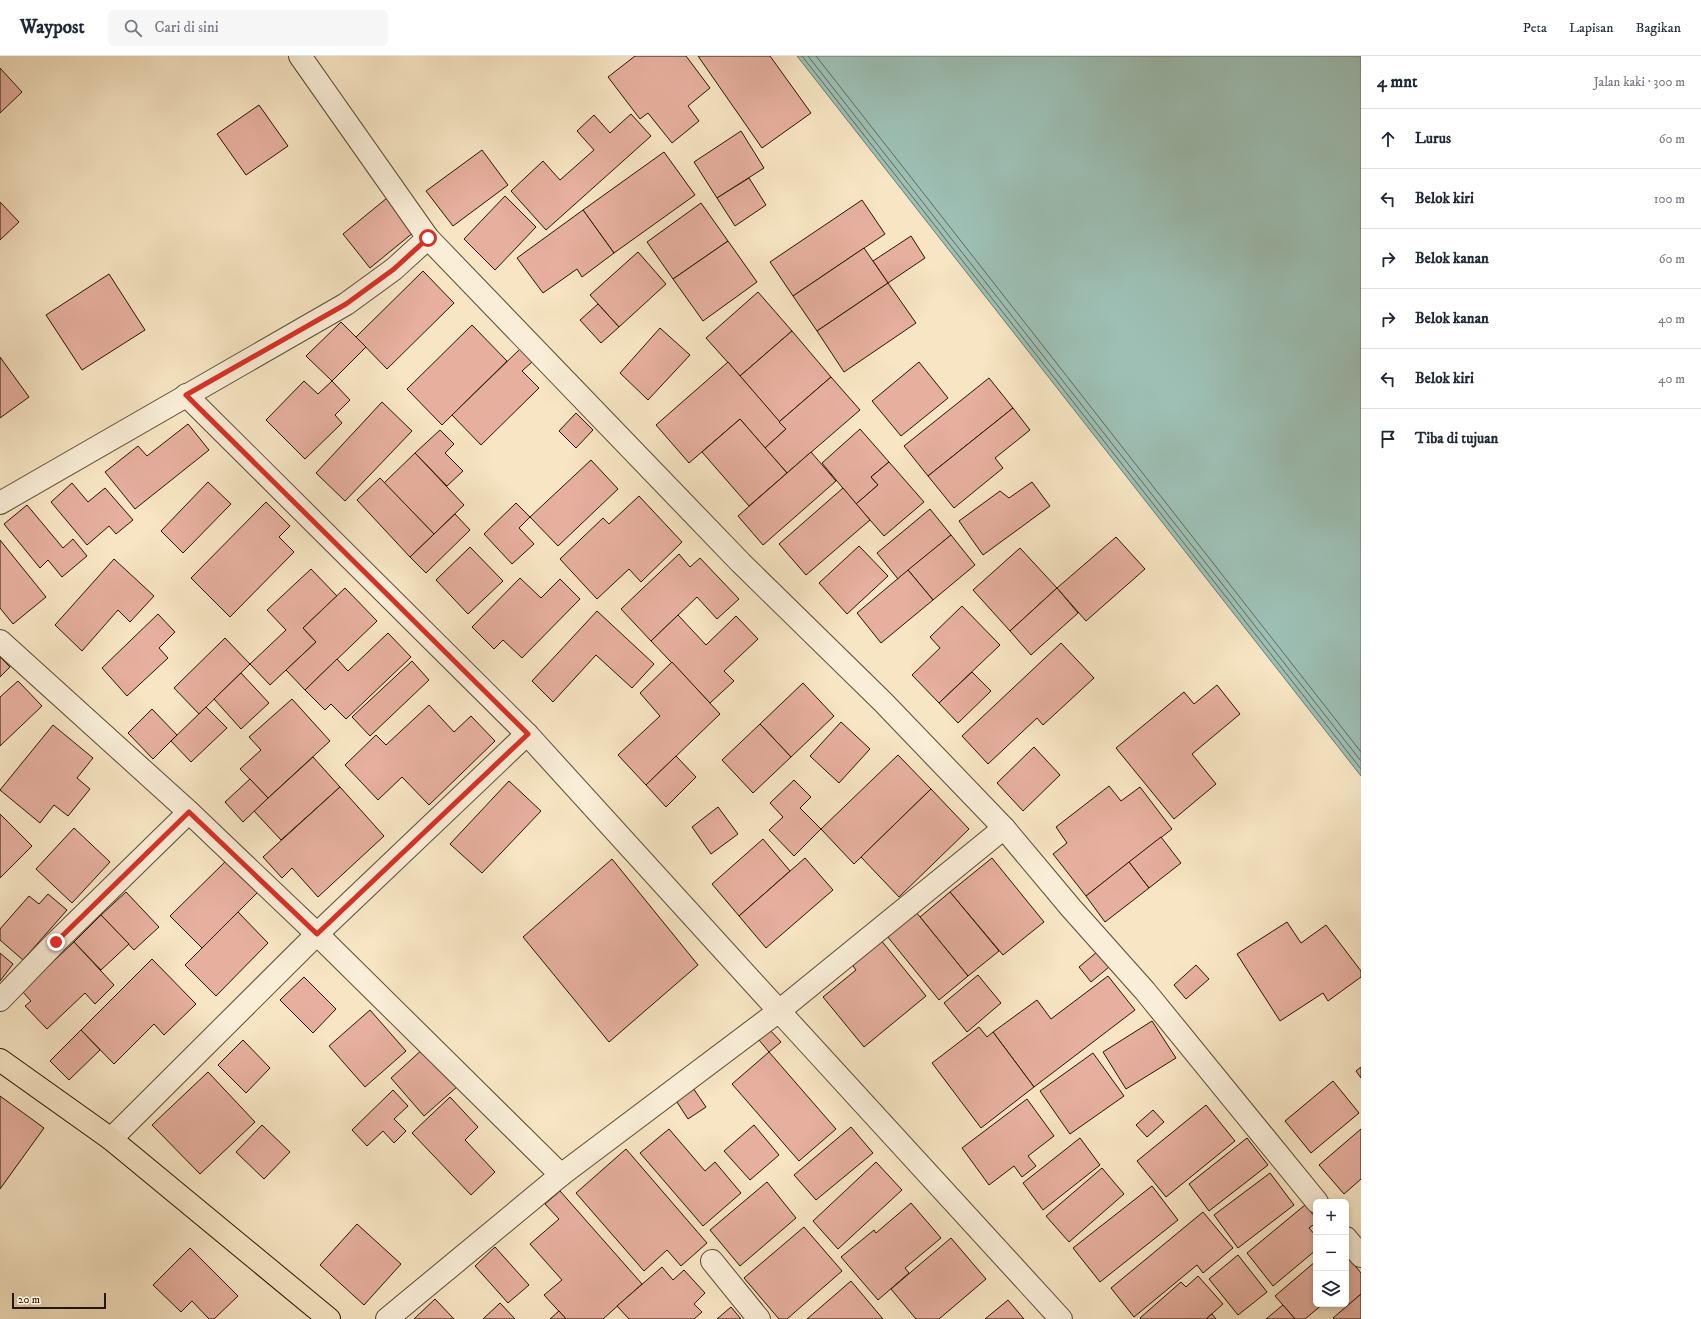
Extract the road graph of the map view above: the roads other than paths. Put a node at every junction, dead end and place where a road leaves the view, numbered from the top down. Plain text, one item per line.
1 (300, 56) edge
2 (428, 238) junction
3 (186, 395) junction
4 (0, 503) edge
5 (0, 641) edge
6 (528, 734) junction
7 (189, 812) junction
8 (1004, 828) junction
9 (317, 934) junction
10 (0, 1000) edge
11 (779, 1011) junction
12 (0, 1060) edge
13 (111, 1139) junction
14 (561, 1175) junction
15 (1315, 1199) edge
16 (1349, 1242) edge
17 (1361, 1256) edge
18 (712, 1261) dead end
19 (328, 1319) edge
20 (387, 1319) edge
21 (759, 1319) edge
22 (1061, 1319) edge

1 - 2 street
2 - 3 street
2 - 8 street
3 - 4 street
3 - 6 street
5 - 7 street
6 - 9 street
6 - 11 street
7 - 9 street
7 - 10 street
8 - 11 street
8 - 15 street
9 - 13 street
9 - 14 street
11 - 14 street
11 - 22 street
12 - 13 highway
13 - 19 highway
14 - 20 street
16 - 17 street
18 - 21 street

